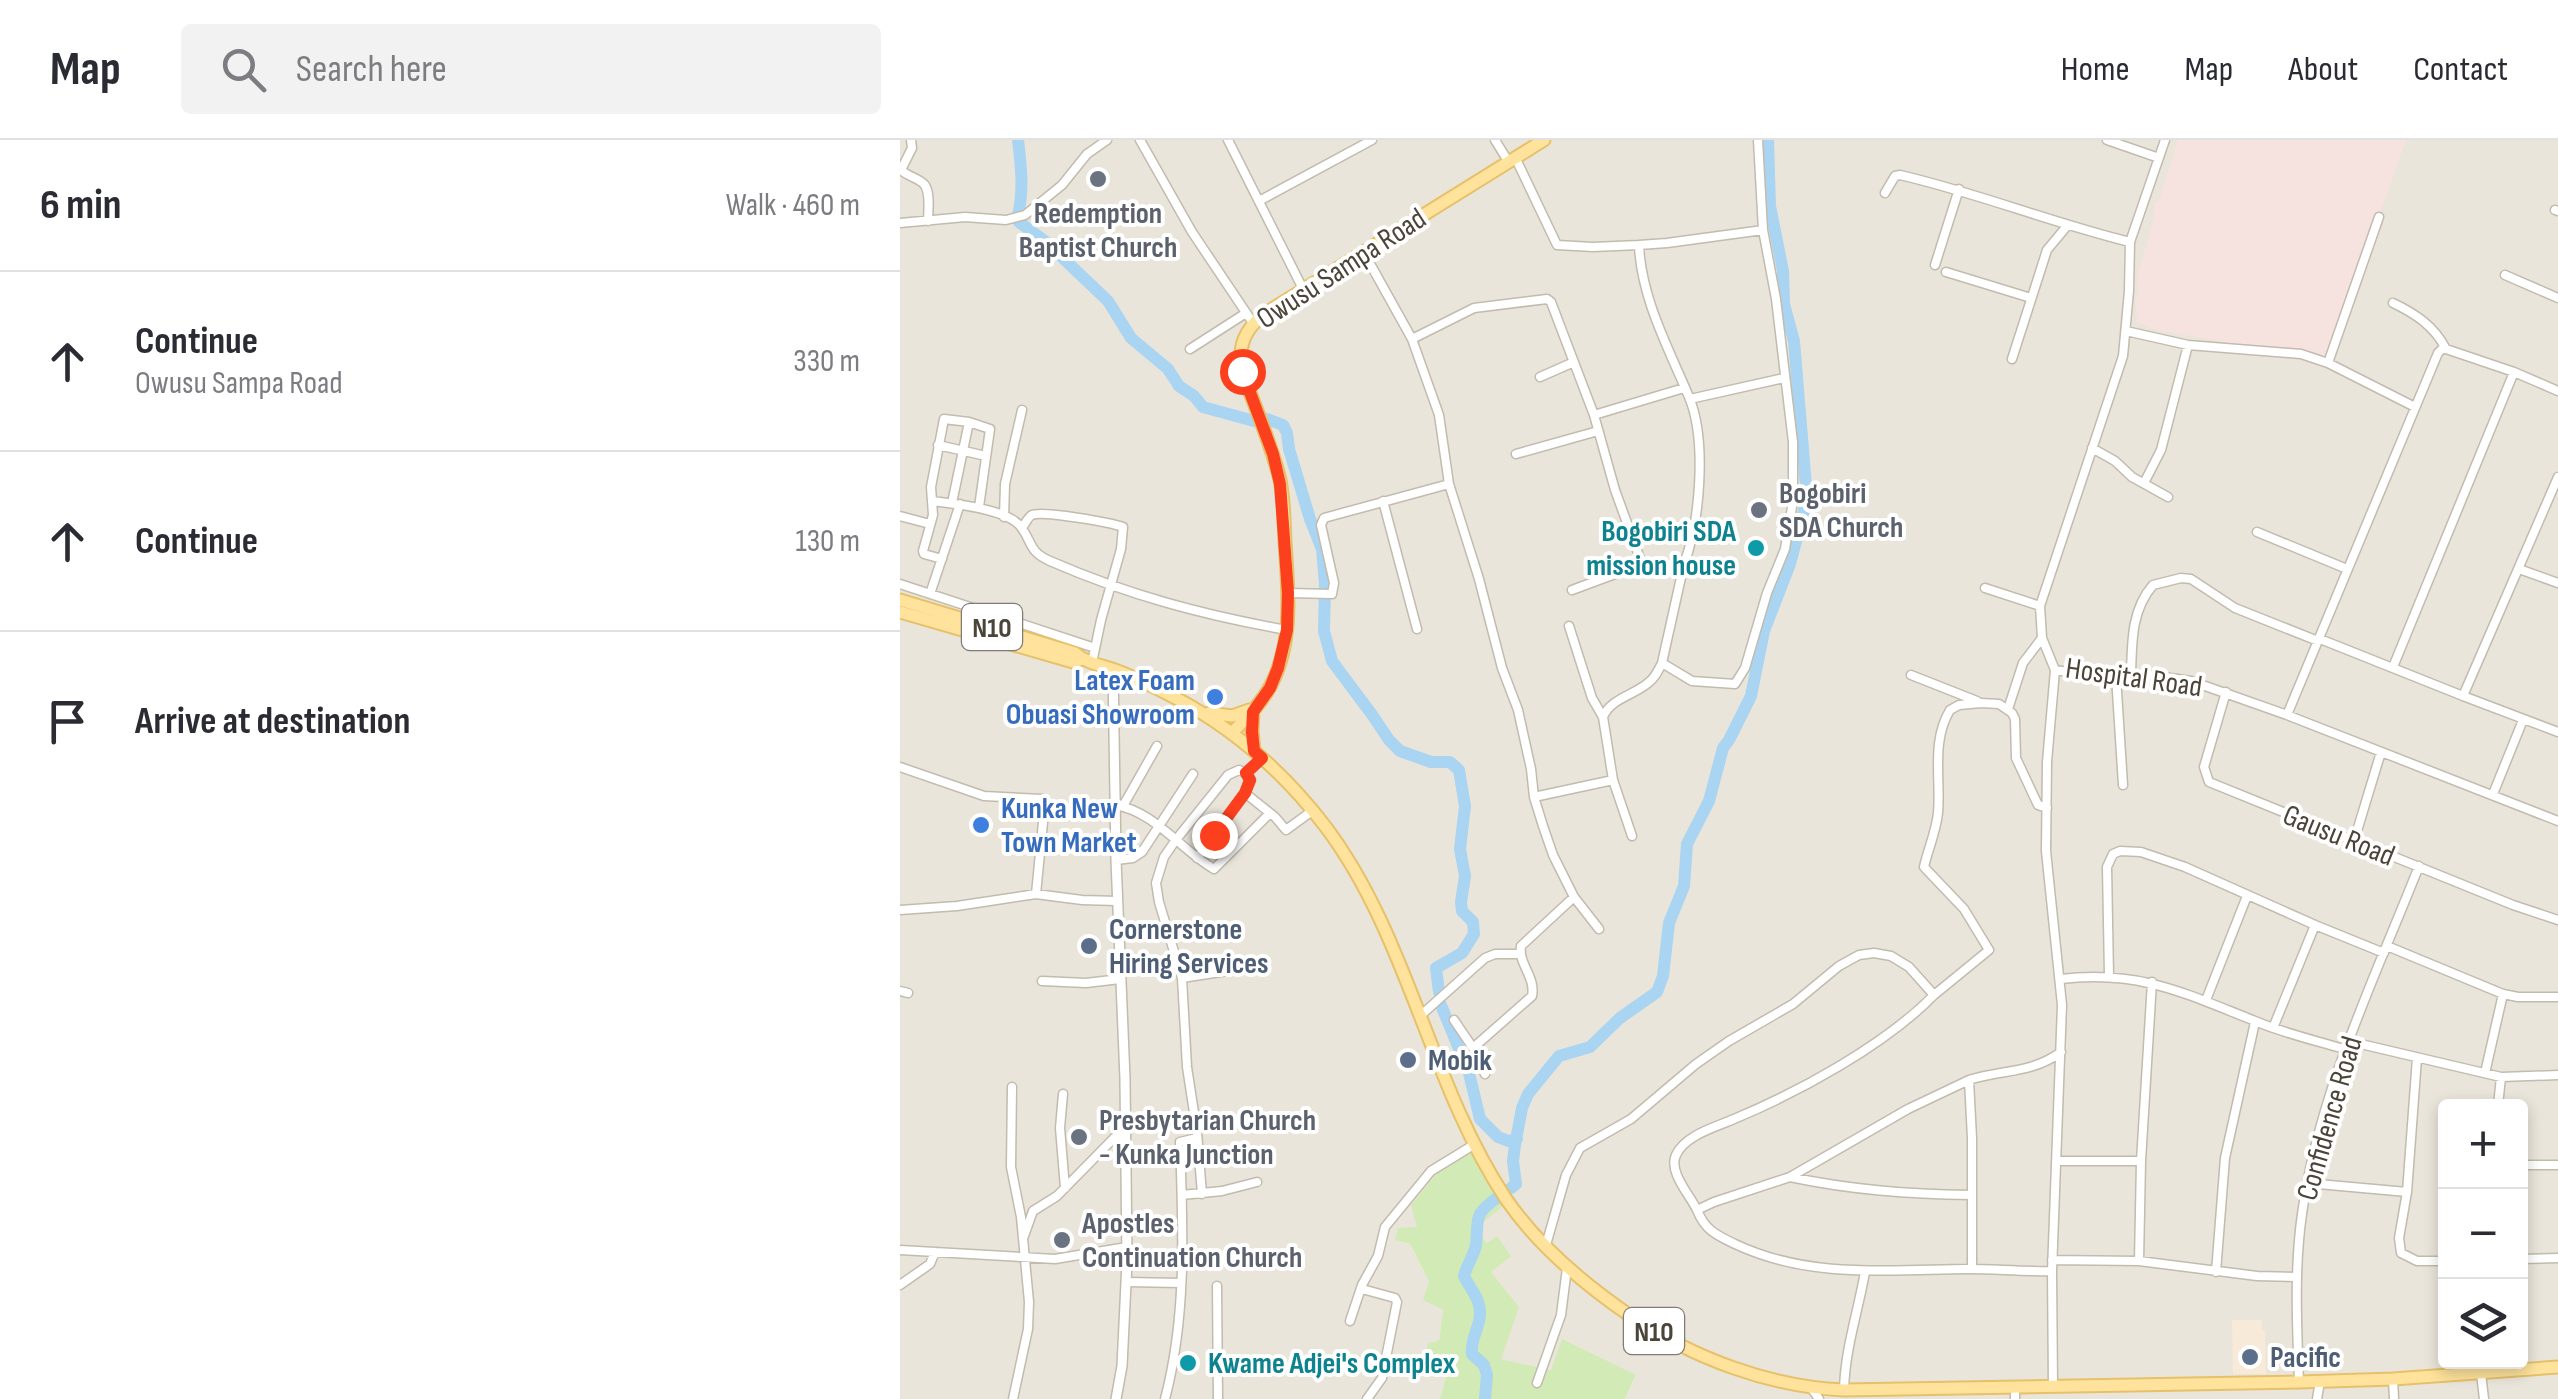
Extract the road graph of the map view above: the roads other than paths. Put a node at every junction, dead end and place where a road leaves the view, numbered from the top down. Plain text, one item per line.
1 (911, 140) edge
2 (1107, 140) edge
3 (1140, 140) edge
4 (1228, 140) edge
5 (1372, 140) edge
6 (1495, 140) edge
7 (1544, 140) edge
8 (1758, 140) edge
9 (2107, 140) edge
10 (2166, 140) edge
11 (2159, 158) junction
12 (1512, 159) junction
13 (1959, 189) junction
14 (1885, 193) dead end
15 (1259, 202) junction
16 (2379, 217) dead end
17 (928, 221) junction
18 (900, 223) edge
19 (2067, 226) junction
20 (1763, 230) junction
21 (2130, 242) junction
22 (1639, 244) junction
23 (1363, 250) junction
24 (1935, 265) dead end
25 (1946, 272) dead end
26 (2505, 275) dead end
27 (1303, 289) junction
28 (2031, 298) junction
29 (2558, 298) edge
30 (2394, 303) dead end
31 (1250, 318) junction
32 (2126, 330) junction
33 (1412, 339) junction
34 (2188, 345) junction
35 (1190, 349) dead end
36 (2446, 349) junction
37 (2012, 359) dead end
38 (1574, 362) junction
39 (2328, 363) junction
40 (2514, 372) junction
41 (1540, 378) dead end
42 (1784, 378) junction
43 (1684, 388) junction
44 (2558, 391) edge
45 (1690, 399) junction
46 (2416, 407) junction
47 (1022, 410) dead end
48 (1594, 415) junction
49 (968, 422) junction
50 (1598, 431) junction
51 (938, 445) junction
52 (2092, 448) junction
53 (962, 451) junction
54 (1516, 454) dead end
55 (986, 456) junction
56 (2558, 477) edge
57 (2144, 483) junction
58 (1449, 484) junction
59 (2168, 497) dead end
60 (934, 501) junction
61 (1384, 501) junction
62 (956, 504) junction
63 (979, 507) junction
64 (900, 516) edge
65 (1004, 517) junction
66 (930, 524) junction
67 (1022, 528) junction
68 (2257, 532) dead end
69 (942, 560) junction
70 (1642, 564) junction
71 (1684, 564) junction
72 (2519, 568) junction
73 (2348, 569) junction
74 (2558, 582) edge
75 (900, 584) edge
76 (1111, 584) junction
77 (1985, 588) dead end
78 (1572, 590) dead end
79 (1288, 593) junction
80 (930, 594) junction
81 (900, 600) edge
82 (2040, 606) junction
83 (900, 612) edge
84 (1569, 626) dead end
85 (1417, 629) dead end
86 (1287, 630) junction
87 (2042, 638) junction
88 (2319, 640) junction
89 (1095, 648) junction
90 (1087, 661) junction
91 (1662, 663) junction
92 (2393, 667) junction
93 (1113, 669) junction
94 (2055, 670) junction
95 (1910, 675) dead end
96 (2131, 675) junction
97 (2116, 676) junction
98 (2226, 692) junction
99 (2463, 696) junction
100 (1981, 702) junction
101 (1255, 709) junction
102 (2008, 709) junction
103 (1200, 711) junction
104 (2287, 714) junction
105 (1603, 717) junction
106 (2524, 720) junction
107 (2558, 732) edge
108 (1232, 733) junction
109 (1156, 746) dead end
110 (2381, 752) junction
111 (1258, 755) junction
112 (900, 769) edge
113 (1246, 773) junction
114 (1193, 774) dead end
115 (1613, 780) junction
116 (2123, 784) dead end
117 (1245, 793) junction
118 (2493, 794) junction
119 (1534, 797) junction
120 (1119, 805) junction
121 (2046, 808) junction
122 (1312, 811) junction
123 (1270, 813) junction
124 (1225, 821) junction
125 (2558, 821) edge
126 (1159, 828) junction
127 (1632, 836) dead end
128 (1244, 837) junction
129 (1174, 841) junction
130 (2354, 841) junction
131 (1197, 858) junction
132 (1116, 860) junction
133 (2419, 866) junction
134 (1036, 894) junction
135 (2247, 896) junction
136 (1574, 897) junction
137 (1118, 900) junction
138 (900, 910) edge
139 (2558, 920) edge
140 (2314, 924) junction
141 (1599, 929) dead end
142 (2386, 949) junction
143 (1520, 954) junction
144 (1260, 966) dead end
145 (2109, 976) junction
146 (1182, 978) junction
147 (1120, 979) junction
148 (2061, 979) junction
149 (1042, 982) dead end
150 (2152, 982) junction
151 (2504, 994) junction
152 (1934, 995) junction
153 (2558, 997) edge
154 (2206, 1000) junction
155 (1420, 1016) junction
156 (1454, 1020) dead end
157 (2255, 1022) junction
158 (2273, 1028) junction
159 (2346, 1045) junction
160 (1473, 1048) junction
161 (2061, 1052) junction
162 (2417, 1058) junction
163 (2485, 1073) junction
164 (1486, 1074) dead end
165 (2558, 1076) edge
166 (2501, 1077) junction
167 (1969, 1080) junction
168 (1012, 1087) dead end
169 (1063, 1094) dead end
170 (2499, 1099) edge
171 (1126, 1134) junction
172 (1197, 1138) junction
173 (1474, 1144) junction
174 (2057, 1161) junction
175 (2141, 1161) junction
176 (2558, 1164) edge
177 (2528, 1165) edge
178 (1790, 1177) junction
179 (1257, 1182) dead end
180 (2307, 1184) junction
181 (1065, 1188) junction
182 (2407, 1192) junction
183 (1202, 1194) junction
184 (1182, 1195) junction
185 (1971, 1196) junction
186 (1696, 1210) junction
187 (1022, 1240) junction
188 (1546, 1246) junction
189 (1127, 1247) junction
190 (900, 1250) edge
191 (935, 1252) junction
192 (1024, 1258) junction
193 (2558, 1258) edge
194 (2528, 1259) edge
195 (2052, 1260) junction
196 (2438, 1261) edge
197 (2139, 1262) junction
198 (1567, 1268) junction
199 (1972, 1270) junction
200 (1865, 1272) junction
201 (2052, 1272) junction
202 (2216, 1272) junction
203 (2296, 1277) junction
204 (1126, 1282) junction
205 (1180, 1283) junction
206 (900, 1285) edge
207 (1216, 1286) dead end
208 (1362, 1289) junction
209 (1350, 1321) dead end
210 (2558, 1367) edge
211 (2481, 1373) junction
212 (2392, 1379) junction
213 (2320, 1380) junction
214 (2298, 1382) junction
215 (1537, 1383) dead end
216 (1810, 1386) junction
217 (2053, 1387) junction
218 (1844, 1390) junction
219 (2096, 1392) edge
220 (2015, 1394) edge
221 (1013, 1399) edge
222 (1116, 1399) edge
223 (1165, 1399) edge
224 (1218, 1399) edge
225 (1367, 1399) edge
226 (1819, 1399) edge
227 (2317, 1399) edge
228 (2394, 1399) edge
229 (2484, 1399) edge

1 - 17 street
2 - 17 street
3 - 31 street
4 - 15 street
5 - 15 street
6 - 12 street
7 - 12 main road, Owusu Sampa Road
8 - 20 street
9 - 11 street
10 - 11 street, Hospital Road
11 - 21 street, Hospital Road
12 - 22 street
12 - 23 main road, Owusu Sampa Road
13 - 14 street
13 - 19 street
13 - 24 street
15 - 27 street
16 - 39 street
17 - 18 street
19 - 21 street
19 - 28 street
20 - 22 street
20 - 42 street
21 - 32 street, Hospital Road
22 - 43 street
23 - 27 main road, Owusu Sampa Road
23 - 33 street
25 - 28 street
26 - 29 street
27 - 31 main road, Owusu Sampa Road
28 - 37 street
30 - 36 street
31 - 35 street
31 - 79 main road, Owusu Sampa Road
32 - 34 street
32 - 52 street, Hospital Road
33 - 38 street
33 - 58 street
34 - 39 street
34 - 57 street
36 - 40 street
36 - 46 street
38 - 41 street
38 - 48 street
39 - 46 street
40 - 44 street
40 - 92 street
42 - 45 street
42 - 91 street
43 - 45 street
43 - 48 street
45 - 71 street
46 - 73 street
47 - 65 street
48 - 50 street
49 - 51 street
49 - 53 street
49 - 55 street
50 - 54 street
50 - 70 street
51 - 53 street
51 - 60 street
52 - 57 street
52 - 82 street, Hospital Road
53 - 55 street
53 - 62 street
55 - 63 street
56 - 72 street
57 - 59 street
58 - 61 street
58 - 119 street
60 - 62 street
60 - 66 street
61 - 79 street
61 - 85 street
62 - 63 street
62 - 69 street
63 - 65 street
64 - 66 street
65 - 67 street
66 - 69 street
67 - 76 street
67 - 76 street
68 - 73 street
69 - 80 street
70 - 71 street
70 - 78 street
71 - 91 street
72 - 74 street
72 - 99 street
73 - 88 street
75 - 80 street
76 - 86 street
76 - 89 street
77 - 82 street
79 - 86 main road, Owusu Sampa Road
80 - 89 street
81 - 90 main road, N10
82 - 87 street, Hospital Road
83 - 90 main road, N10
84 - 105 street
86 - 101 main road, Owusu Sampa Road
87 - 94 street, Hospital Road
87 - 102 street
88 - 92 street
88 - 96 street
88 - 104 street
89 - 90 street
90 - 93 main road, N10
91 - 105 street
92 - 99 street
93 - 103 main road, N10
93 - 120 street
94 - 97 street, Hospital Road
94 - 121 street
95 - 100 street
96 - 97 street, Hospital Road
96 - 98 street, Hospital Road
97 - 116 street
98 - 104 street, Hospital Road
98 - 130 street, Gausu Road
99 - 106 street
100 - 102 street
100 - 152 street
101 - 103 main road
101 - 108 main road, Owusu Sampa Road
101 - 111 main road
102 - 121 street
103 - 108 main road, N10
104 - 110 street, Hospital Road
105 - 115 street
106 - 107 street
106 - 118 street
108 - 111 main road, N10
109 - 120 street
110 - 118 street, Hospital Road
110 - 130 street
111 - 113 street
111 - 122 main road, N10
112 - 134 street
113 - 117 street
113 - 129 street
114 - 126 street
115 - 119 street
115 - 127 street
117 - 123 street
117 - 124 street
118 - 125 street, Hospital Road
119 - 136 street
120 - 126 street
120 - 132 street
121 - 148 street
122 - 123 street
122 - 155 main road, N10
123 - 128 street
124 - 128 street
124 - 131 street
126 - 129 street
126 - 132 street
128 - 131 street
129 - 131 street
129 - 146 street
130 - 133 street, Gausu Road
132 - 137 street
133 - 139 street, Gausu Road
133 - 142 street, Confidence Road
134 - 137 street
134 - 138 street
135 - 140 street
135 - 145 street
135 - 154 street
136 - 141 street
136 - 143 street
137 - 147 street
140 - 142 street
140 - 158 street
142 - 151 street
142 - 159 street, Confidence Road
143 - 155 street
143 - 160 street
144 - 146 street
145 - 148 street
145 - 150 street
146 - 172 street
147 - 149 street
147 - 171 street
148 - 161 street
150 - 154 street
150 - 175 street
151 - 153 street
151 - 163 street
152 - 186 street
152 - 188 street
154 - 157 street
155 - 173 main road, N10
156 - 160 street
157 - 158 street
157 - 202 street
158 - 159 street
159 - 162 street
159 - 180 street, Confidence Road
160 - 164 street
161 - 167 street
161 - 174 street
162 - 163 street
162 - 182 street
163 - 166 street
165 - 166 street
166 - 170 street
167 - 178 street
167 - 185 street
168 - 187 street
169 - 181 street
171 - 181 street
171 - 189 street
172 - 183 street
172 - 184 street
173 - 188 main road, N10
173 - 208 street
174 - 175 street
174 - 195 street
175 - 197 street
176 - 177 street
178 - 185 street
178 - 186 street
179 - 183 street
180 - 182 street
180 - 203 street, Confidence Road
181 - 187 street
182 - 196 street
183 - 184 street
184 - 205 street
185 - 199 street
186 - 200 street
187 - 192 street
188 - 198 main road, N10
189 - 192 street
189 - 204 street
190 - 191 street
191 - 192 street
191 - 206 street
192 - 221 street
193 - 194 street
195 - 197 street
195 - 201 street
197 - 202 street
198 - 215 street
198 - 216 main road, N10
199 - 200 street
199 - 201 street
200 - 218 street
201 - 217 street
202 - 203 street
203 - 214 street, Confidence Road
204 - 205 street
204 - 222 street
205 - 223 street
207 - 224 street
208 - 209 street
208 - 225 street
210 - 211 main road, N10
211 - 212 main road, N10
211 - 229 street
212 - 213 main road, N10
212 - 228 street
213 - 214 main road, N10
213 - 227 street
214 - 219 main road, N10
216 - 218 main road, N10
216 - 226 street
217 - 219 main road, N10
217 - 220 main road, N10
218 - 220 main road, N10

